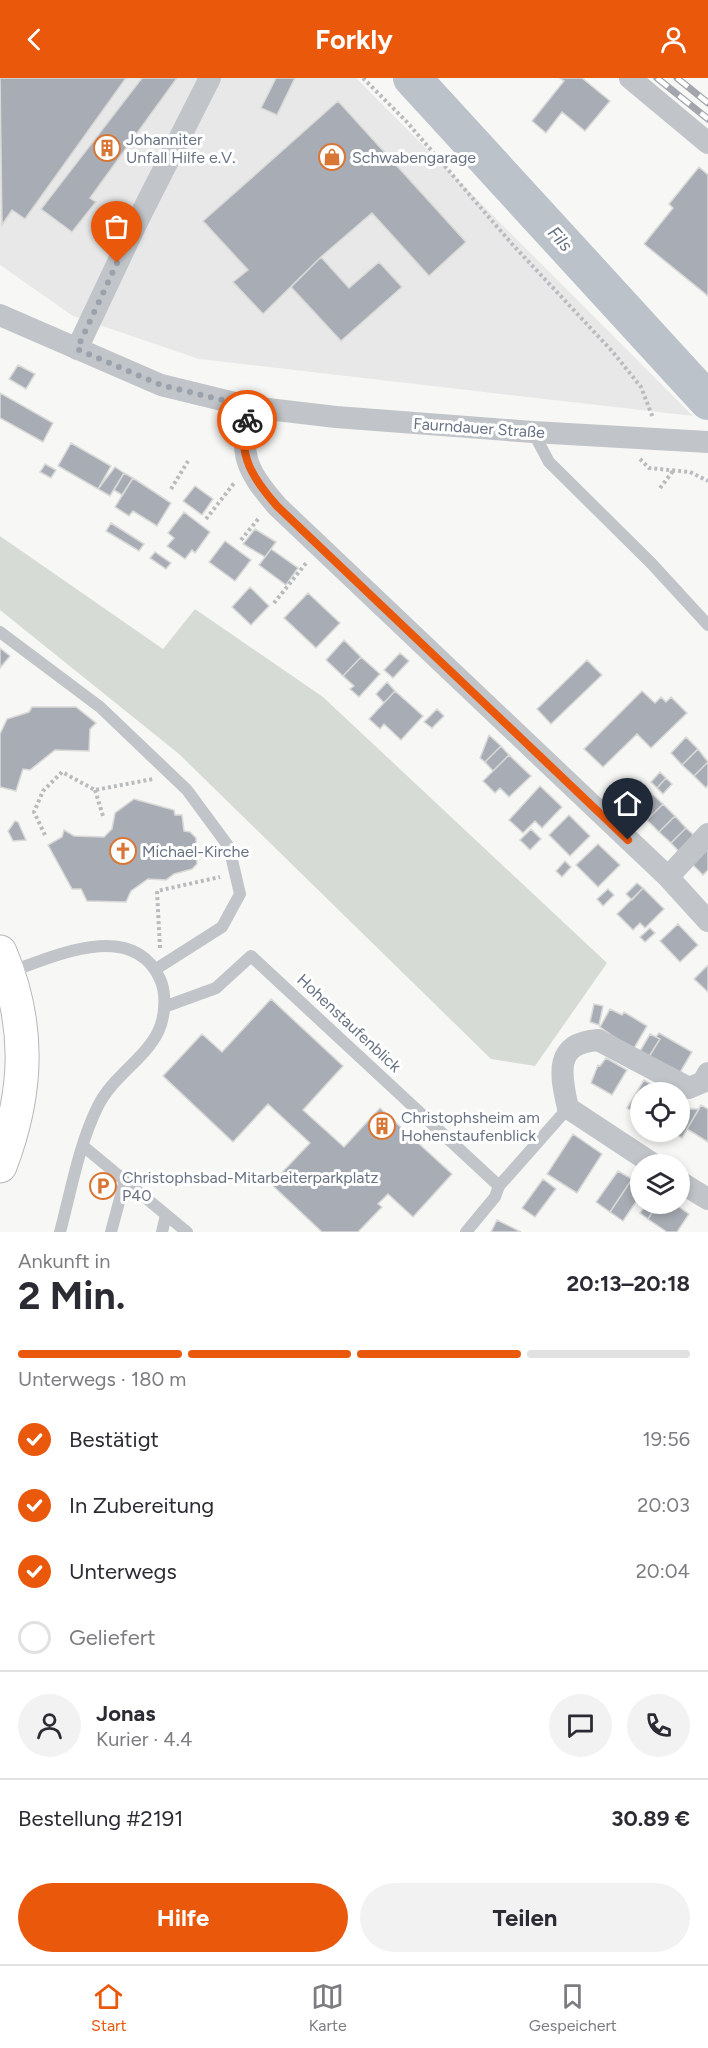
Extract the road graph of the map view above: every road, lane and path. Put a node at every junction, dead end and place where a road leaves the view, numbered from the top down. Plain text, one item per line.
1 (210, 78) edge
2 (363, 78) edge
3 (630, 78) edge
4 (708, 143) edge
5 (0, 315) edge
6 (77, 349) junction
7 (612, 351) dead end
8 (251, 407) junction
9 (533, 432) junction
10 (700, 441) edge
11 (188, 461) dead end
12 (247, 466) junction
13 (673, 471) dead end
14 (660, 488) dead end
15 (171, 489) dead end
16 (272, 501) junction
17 (206, 519) dead end
18 (241, 540) dead end
19 (319, 546) junction
20 (274, 603) dead end
21 (708, 625) edge
22 (0, 632) edge
23 (172, 775) junction
24 (95, 790) junction
25 (103, 816) dead end
26 (708, 834) edge
27 (45, 836) dead end
28 (235, 874) junction
29 (668, 877) junction
30 (708, 921) edge
31 (4, 962) edge
32 (158, 967) junction
33 (164, 1006) junction
34 (708, 1073) edge
35 (568, 1107) junction
36 (83, 1146) junction
37 (638, 1154) edge
38 (0, 1166) edge
39 (125, 1180) junction
40 (499, 1186) junction
41 (690, 1188) edge
42 (708, 1199) edge
43 (166, 1215) junction
44 (60, 1232) edge
45 (111, 1232) edge
46 (162, 1232) edge
47 (187, 1232) edge
48 (466, 1232) edge

1 - 6 street
2 - 7 path
3 - 4 street
5 - 6 street, Faurndauer Straße
6 - 8 street, Faurndauer Straße
8 - 9 street, Faurndauer Straße
8 - 12 street
9 - 10 street, Faurndauer Straße
9 - 21 lane
11 - 15 path
12 - 16 street
12 - 17 path
13 - 14 path
16 - 18 path
16 - 19 street
19 - 20 path
19 - 29 street
22 - 23 lane
23 - 24 path
23 - 28 lane
24 - 25 path
24 - 27 path
26 - 29 street
28 - 32 lane
28 - 32 path
29 - 30 street
31 - 32 lane
31 - 38 street
32 - 33 lane
33 - 36 lane
33 - 40 lane, Hohenstaufenblick
34 - 35 street
35 - 37 street
35 - 40 lane
36 - 39 lane
36 - 44 lane
39 - 43 lane
39 - 45 lane
40 - 48 lane
41 - 42 street
43 - 46 lane
43 - 47 lane

